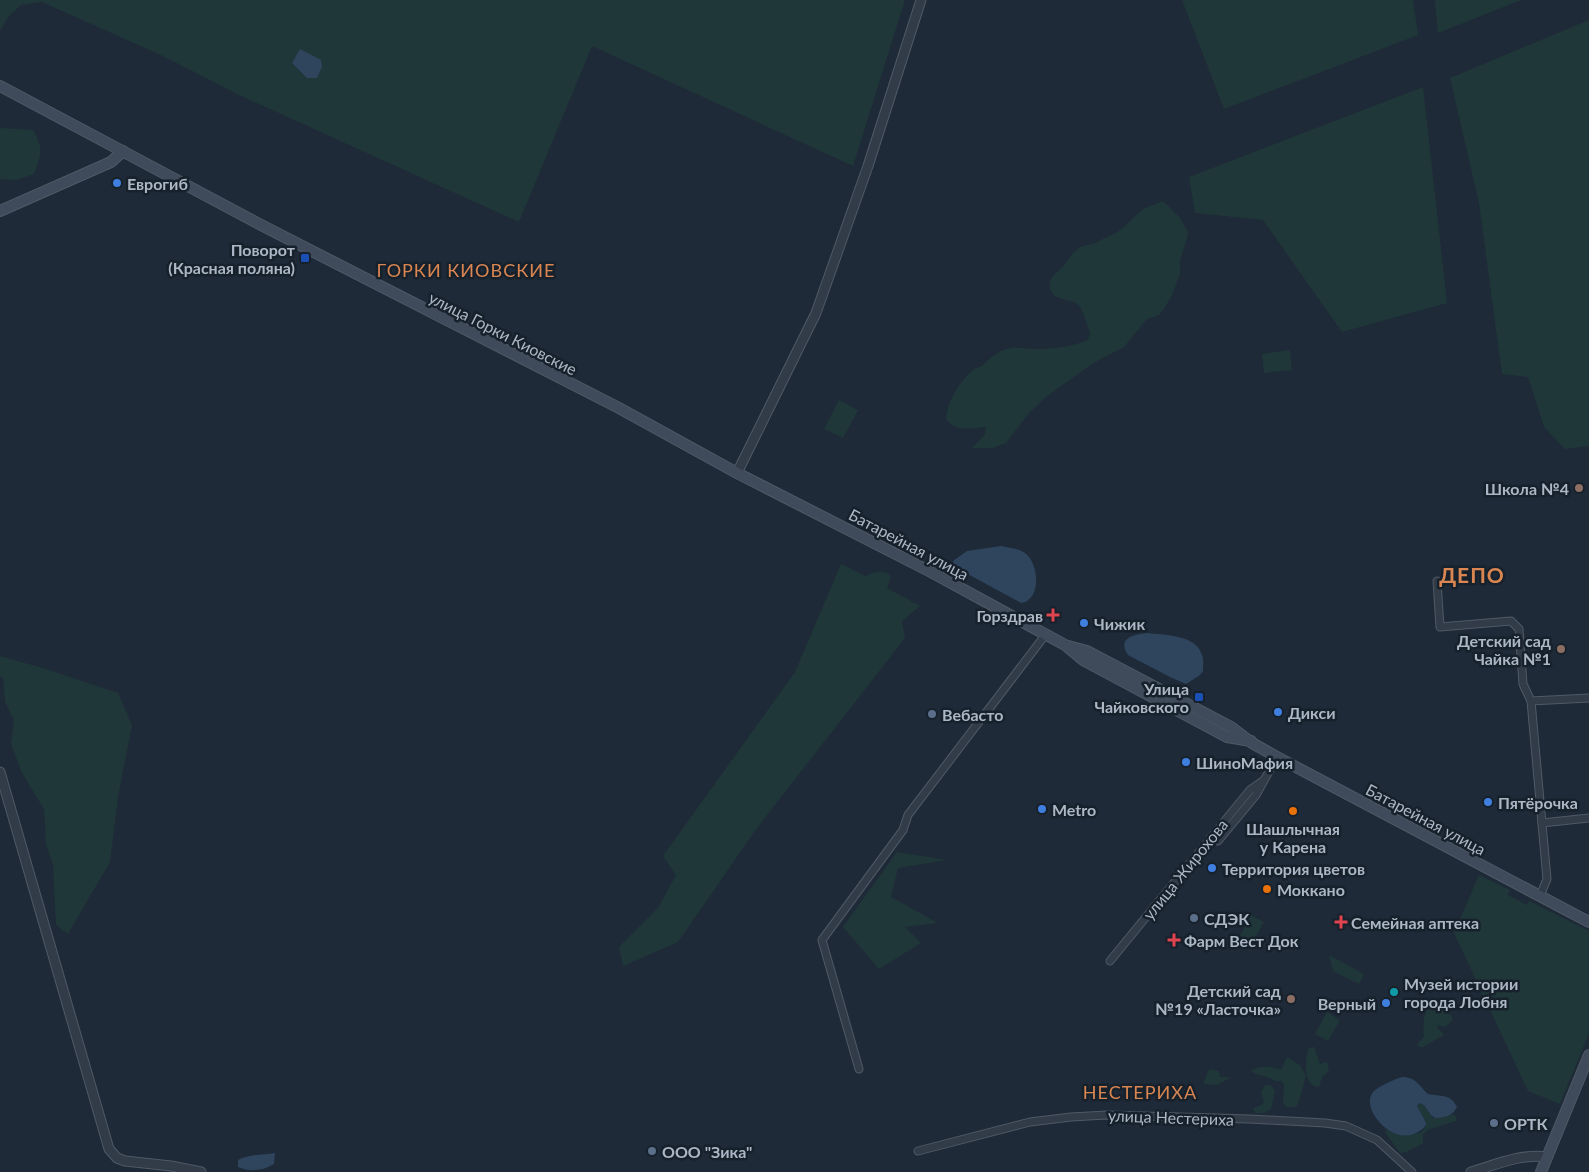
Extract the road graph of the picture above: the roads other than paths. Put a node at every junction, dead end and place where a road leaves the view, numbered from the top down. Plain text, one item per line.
1 (921, 0) edge
2 (0, 86) edge
3 (123, 151) junction
4 (0, 211) edge
5 (737, 473) junction
6 (1437, 581) dead end
7 (1046, 634) junction
8 (1589, 698) edge
9 (1531, 702) junction
10 (1277, 757) junction
11 (0, 772) edge
12 (1262, 781) junction
13 (1589, 818) edge
14 (1542, 823) junction
15 (1210, 838) junction
16 (1540, 896) junction
17 (1589, 922) edge
18 (1110, 961) dead end
19 (1589, 1055) edge
20 (859, 1069) dead end
21 (918, 1151) dead end
22 (1547, 1157) junction
23 (201, 1172) edge
24 (1412, 1172) edge
25 (1471, 1172) edge
26 (1541, 1172) edge

1 - 5 street
2 - 3 main road, улица Горки Киовские
3 - 4 main road
3 - 5 main road, улица Горки Киовские
5 - 7 main road, Батарейная улица
6 - 9 street
7 - 10 main road, Батарейная улица
7 - 20 street
8 - 9 street
9 - 14 street
10 - 12 street, улица Жирохова
10 - 16 main road, Батарейная улица
11 - 23 street
12 - 15 street, улица Жирохова
12 - 15 street, улица Жирохова
13 - 14 street
14 - 16 street
15 - 18 street, улица Жирохова
16 - 17 main road, Батарейная улица
19 - 22 main road
21 - 24 street, улица Нестериха
22 - 25 street
22 - 26 main road

